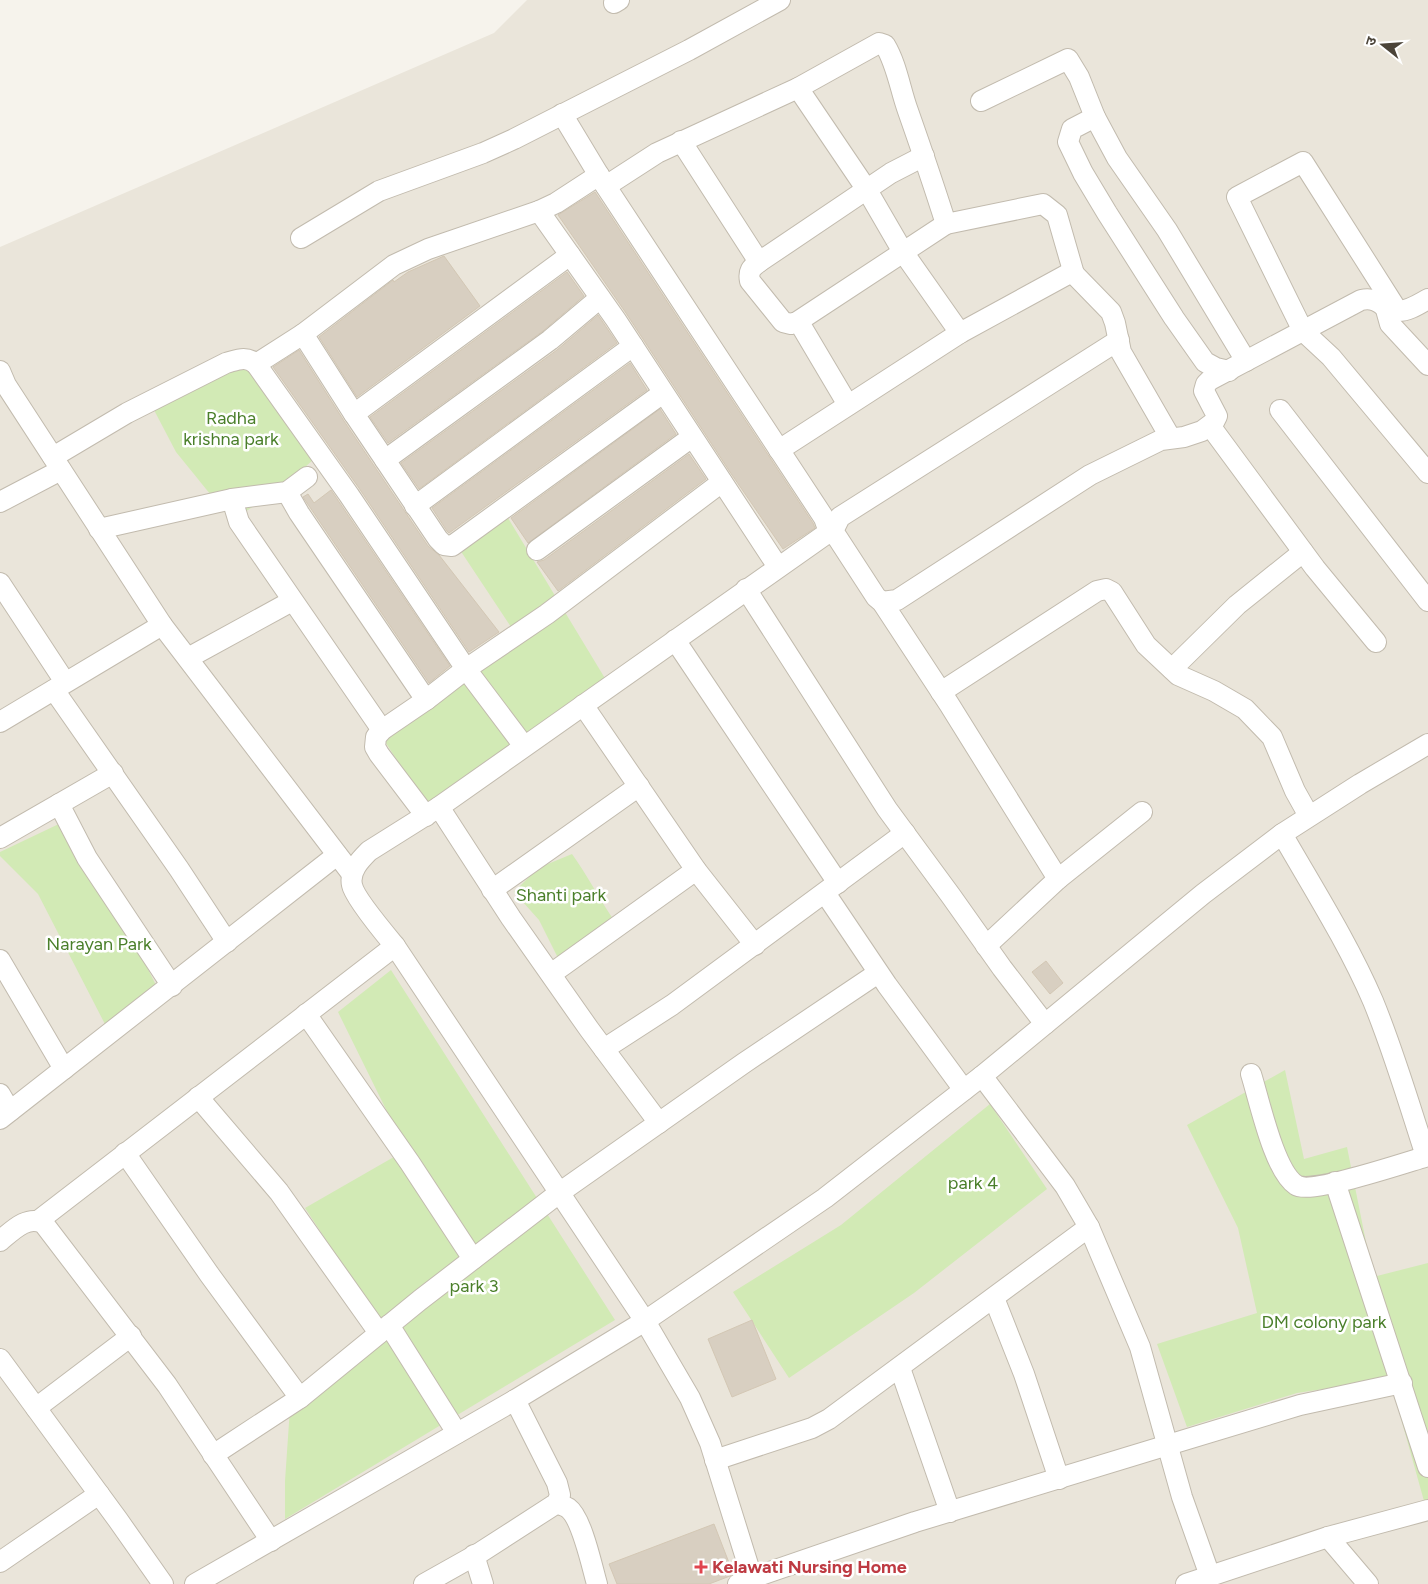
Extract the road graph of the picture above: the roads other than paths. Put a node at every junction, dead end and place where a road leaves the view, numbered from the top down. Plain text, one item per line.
1 (780, 0) edge
2 (798, 88) junction
3 (981, 102) dead end
4 (562, 114) junction
5 (1095, 117) junction
6 (681, 141) junction
7 (924, 156) junction
8 (602, 181) junction
9 (867, 190) junction
10 (539, 211) junction
11 (946, 224) junction
12 (301, 238) dead end
13 (903, 252) junction
14 (570, 255) junction
15 (759, 262) junction
16 (1074, 274) junction
17 (600, 298) junction
18 (1428, 299) edge
19 (1391, 308) junction
20 (797, 322) junction
21 (1303, 331) junction
22 (960, 333) junction
23 (303, 334) junction
24 (1118, 340) junction
25 (633, 346) junction
26 (1246, 361) junction
27 (256, 364) junction
28 (1428, 365) edge
29 (0, 371) edge
30 (1228, 371) junction
31 (663, 393) junction
32 (848, 405) junction
33 (1280, 410) dead end
34 (354, 414) junction
35 (1209, 427) junction
36 (692, 436) junction
37 (1170, 437) junction
38 (779, 450) junction
39 (385, 460) junction
40 (57, 464) junction
41 (1428, 473) edge
42 (307, 477) dead end
43 (722, 482) junction
44 (287, 492) junction
45 (232, 500) junction
46 (0, 502) edge
47 (415, 506) junction
48 (99, 529) junction
49 (830, 533) junction
50 (537, 550) dead end
51 (1303, 552) junction
52 (778, 567) junction
53 (0, 583) edge
54 (746, 589) junction
55 (292, 600) junction
56 (1428, 600) edge
57 (882, 602) junction
58 (162, 625) junction
59 (675, 640) junction
60 (1376, 642) dead end
61 (188, 658) junction
62 (466, 669) junction
63 (1172, 669) junction
64 (60, 686) junction
65 (941, 692) junction
66 (426, 700) junction
67 (583, 705) junction
68 (0, 722) edge
69 (382, 730) junction
70 (1428, 744) edge
71 (524, 746) junction
72 (113, 773) junction
73 (639, 786) junction
74 (59, 804) junction
75 (432, 812) junction
76 (1142, 812) dead end
77 (1309, 816) junction
78 (905, 833) junction
79 (1282, 834) junction
80 (0, 838) edge
81 (337, 855) junction
82 (696, 870) junction
83 (352, 874) junction
84 (1058, 879) junction
85 (831, 888) junction
86 (492, 890) junction
87 (227, 942) junction
88 (755, 945) junction
89 (394, 946) junction
90 (986, 946) junction
91 (0, 960) edge
92 (878, 973) junction
93 (550, 974) junction
94 (172, 986) junction
95 (306, 1014) junction
96 (1045, 1024) junction
97 (604, 1049) junction
98 (64, 1069) junction
99 (1251, 1074) dead end
100 (982, 1076) junction
101 (964, 1090) junction
102 (198, 1097) junction
103 (3, 1108) edge
104 (659, 1123) junction
105 (125, 1153) junction
106 (1427, 1156) edge
107 (1335, 1182) junction
108 (559, 1193) junction
109 (38, 1221) junction
110 (1089, 1227) junction
111 (0, 1241) edge
112 (473, 1259) junction
113 (994, 1298) junction
114 (645, 1321) junction
115 (384, 1329) junction
116 (131, 1336) junction
117 (0, 1359) edge
118 (900, 1368) junction
119 (1402, 1384) junction
120 (300, 1398) junction
121 (515, 1400) junction
122 (36, 1408) junction
123 (457, 1433) junction
124 (1168, 1445) junction
125 (213, 1454) junction
126 (715, 1460) junction
127 (1428, 1467) edge
128 (1059, 1479) junction
129 (99, 1494) junction
130 (557, 1503) junction
131 (1428, 1510) edge
132 (950, 1512) junction
133 (1328, 1537) junction
134 (271, 1541) junction
135 (474, 1555) junction
136 (0, 1562) edge
137 (1210, 1576) junction
138 (748, 1582) edge
139 (163, 1584) edge
140 (195, 1584) edge
141 (424, 1584) edge
142 (483, 1584) edge
143 (597, 1584) edge
144 (1186, 1584) edge
145 (1368, 1584) edge

1 - 4 street
2 - 6 street
2 - 7 street
2 - 9 street
3 - 5 street
4 - 8 street
4 - 12 street
5 - 26 street
5 - 30 street
6 - 8 street
6 - 15 street
7 - 9 street
7 - 11 street
8 - 10 street
8 - 38 street
9 - 13 street
9 - 15 street
10 - 14 street
10 - 23 street
11 - 13 street
11 - 16 street
13 - 20 street
13 - 22 street
14 - 17 street
14 - 34 street
15 - 20 street
16 - 22 street
16 - 24 street
17 - 25 street
17 - 39 street
18 - 19 street
19 - 21 street
19 - 21 street
19 - 28 street
20 - 32 street
21 - 26 street
21 - 41 street
22 - 32 street
23 - 27 street
23 - 34 street
24 - 37 street
24 - 49 street
25 - 31 street
25 - 47 street
26 - 30 street
27 - 40 street
27 - 62 street
29 - 40 street
30 - 35 street
31 - 36 street
31 - 47 street
32 - 38 street
33 - 56 street
34 - 39 street
35 - 37 street
35 - 51 street
36 - 43 street
36 - 50 street
37 - 57 street
38 - 49 street
39 - 47 street
40 - 46 street
40 - 48 street
42 - 44 street
43 - 52 street
43 - 62 street
44 - 45 street
44 - 66 street
45 - 48 street
45 - 55 street
48 - 58 street
49 - 52 street
49 - 57 street
51 - 60 street
51 - 63 street
52 - 54 street
53 - 64 street
54 - 59 street
54 - 78 street
55 - 61 street
55 - 69 street
57 - 65 street
58 - 61 street
58 - 64 street
59 - 67 street
59 - 85 street
61 - 81 street
62 - 66 street
62 - 71 street
63 - 65 street
63 - 77 street
64 - 68 street
64 - 72 street
65 - 84 street
66 - 69 street
67 - 71 street
67 - 73 street
69 - 75 street
70 - 77 street
71 - 75 street
72 - 74 street
72 - 87 street
73 - 82 street
73 - 86 street
74 - 80 street
74 - 94 street
75 - 83 street
75 - 86 street
76 - 84 street
77 - 79 street
78 - 85 street
78 - 90 street
79 - 96 street
79 - 106 street
81 - 83 street
81 - 87 street
82 - 88 street
82 - 93 street
83 - 89 street
84 - 90 street
85 - 88 street
85 - 92 street
86 - 93 street
87 - 94 street
88 - 97 street
89 - 95 street
89 - 108 street
90 - 96 street
91 - 98 street
92 - 101 street
92 - 104 street
93 - 97 street
94 - 98 street
95 - 102 street
95 - 112 street
96 - 100 street
97 - 104 street
98 - 103 street
99 - 107 street
100 - 101 street
100 - 110 street
101 - 114 street
102 - 105 street
102 - 115 street
104 - 108 street
105 - 109 street
105 - 120 street
106 - 107 street
107 - 119 street
108 - 112 street
108 - 114 street
109 - 111 street
109 - 116 street
110 - 113 street
110 - 124 street
112 - 115 street
113 - 118 street
113 - 128 street
114 - 121 street
114 - 126 street
115 - 120 street
115 - 123 street
116 - 122 street
116 - 125 street
117 - 122 street
118 - 126 street
118 - 132 street
119 - 124 street
119 - 127 street
120 - 125 street
121 - 123 street
121 - 130 street
122 - 129 street
123 - 134 street
124 - 128 street
124 - 137 street
125 - 134 street
126 - 138 street
128 - 132 street
129 - 136 street
129 - 139 street
130 - 135 street
130 - 143 street
131 - 133 street
132 - 138 street
133 - 137 street
133 - 145 street
134 - 140 street
135 - 141 street
135 - 142 street
137 - 144 street

